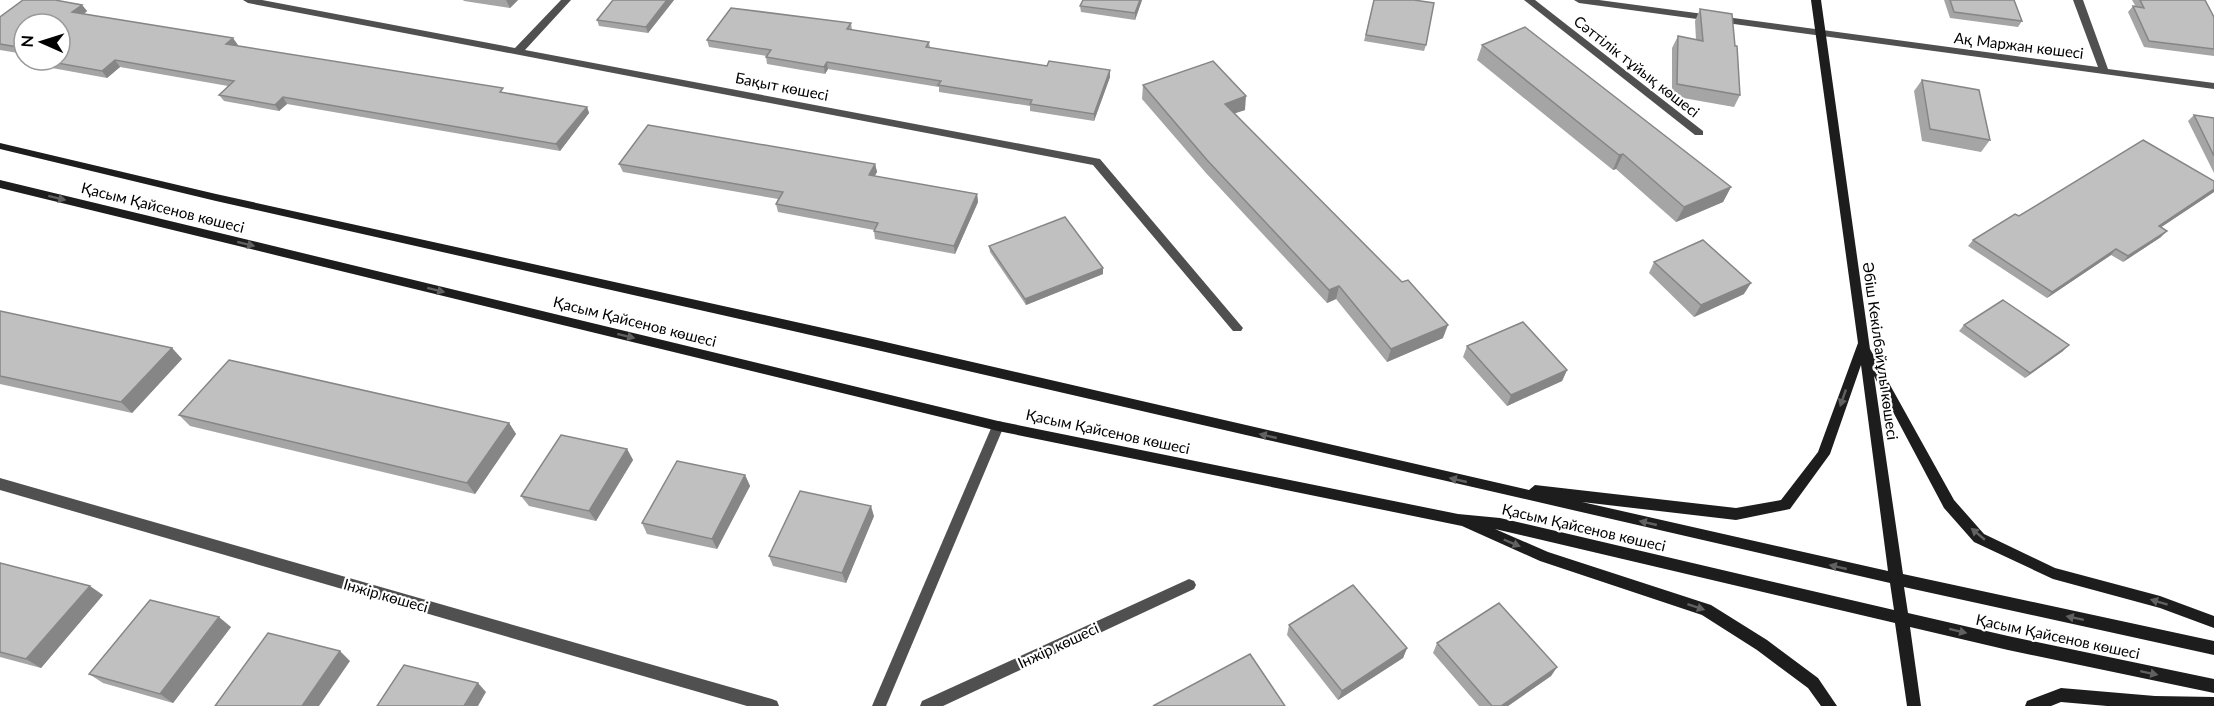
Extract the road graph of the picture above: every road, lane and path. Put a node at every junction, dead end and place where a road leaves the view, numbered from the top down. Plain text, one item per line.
1 (248, 0) edge
2 (566, 0) edge
3 (1529, 0) edge
4 (1579, 0) edge
5 (1816, 0) edge
6 (2078, 0) edge
7 (1821, 34) junction
8 (519, 50) junction
9 (2104, 71) junction
10 (2214, 86) edge
11 (1699, 133) dead end
12 (0, 146) edge
13 (0, 184) edge
14 (1237, 328) dead end
15 (1862, 343) junction
16 (998, 426) junction
17 (0, 484) edge
18 (1483, 485) junction
19 (1458, 520) junction
20 (1896, 578) junction
21 (1188, 585) dead end
22 (1902, 616) junction
23 (2214, 622) edge
24 (2214, 648) edge
25 (2214, 686) edge
26 (2214, 704) edge
27 (772, 706) edge
28 (879, 706) edge
29 (927, 706) edge
30 (1830, 706) edge
31 (1914, 706) edge
32 (2032, 706) edge

1 - 8 street, Бақыт көшесі
2 - 8 street
3 - 11 street, Сәттілік тұйық көшесі
4 - 7 street, Ақ Маржан көшесі
5 - 7 street, Әбіш Кекілбайұлы көшесі
6 - 9 street
7 - 9 street, Ақ Маржан көшесі
7 - 15 street, Әбіш Кекілбайұлы көшесі
8 - 14 street, Бақыт көшесі
9 - 10 street, Ақ Маржан көшесі
18 -> 12 street, Қасым Қайсенов көшесі
13 -> 16 street, Қасым Қайсенов көшесі
15 -> 18 street
15 - 20 street, Әбіш Кекілбайұлы көшесі
23 -> 15 street
16 - 19 street, Қасым Қайсенов көшесі
16 - 28 street
17 - 27 street, Інжір көшесі
20 -> 18 street, Қасым Қайсенов көшесі
19 - 22 street, Қасым Қайсенов көшесі
19 -> 30 street
20 - 22 street, Әбіш Кекілбайұлы көшесі
24 -> 20 street, Қасым Қайсенов көшесі
21 - 29 street, Інжір көшесі
22 -> 25 street, Қасым Қайсенов көшесі
22 - 31 street, Әбіш Кекілбайұлы көшесі
26 - 32 street

